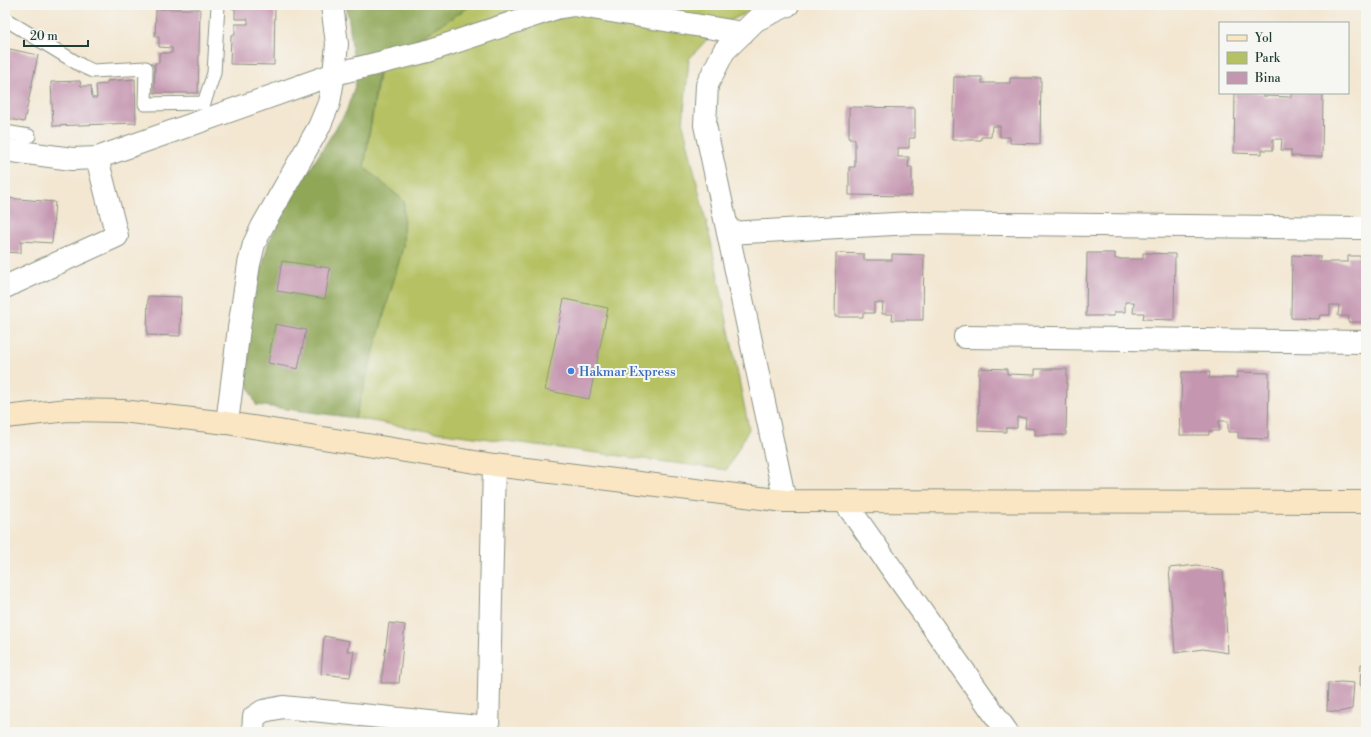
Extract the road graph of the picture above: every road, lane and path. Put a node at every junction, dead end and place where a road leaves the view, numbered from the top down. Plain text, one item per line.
1 (218, 5) edge
2 (332, 5) edge
3 (788, 5) edge
4 (5, 19) edge
5 (743, 33) junction
6 (334, 74) junction
7 (5, 132) edge
8 (29, 136) dead end
9 (5, 150) edge
10 (97, 158) junction
11 (1362, 228) dead end
12 (729, 233) junction
13 (5, 287) edge
14 (965, 337) dead end
15 (1366, 342) edge
16 (5, 417) edge
17 (227, 423) junction
18 (494, 465) junction
19 (785, 501) junction
20 (844, 501) junction
21 (1366, 502) edge
22 (488, 730) edge
23 (253, 732) edge
24 (1007, 732) edge

1 - 4 lane
2 - 6 street
3 - 5 street
5 - 6 street
5 - 12 street
6 - 10 street
6 - 17 street
7 - 8 lane
9 - 10 street
10 - 13 street
11 - 12 street
12 - 19 street
14 - 15 street
16 - 17 main road
17 - 18 main road
18 - 19 main road
18 - 22 street
19 - 20 main road
20 - 21 main road
20 - 24 street
22 - 23 street

